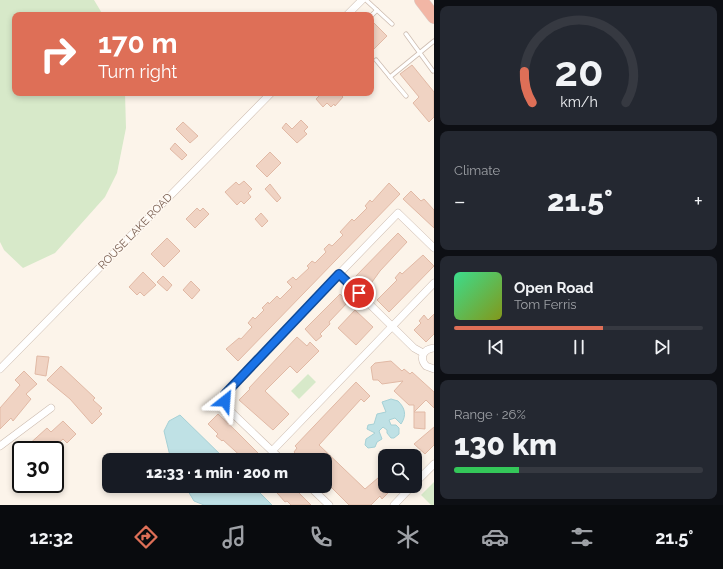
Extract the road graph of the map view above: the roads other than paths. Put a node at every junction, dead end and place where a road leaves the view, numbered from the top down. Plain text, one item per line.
1 (362, 0) edge
2 (366, 0) edge
3 (421, 0) edge
4 (377, 10) junction
5 (350, 12) edge
6 (374, 13) edge
7 (434, 17) edge
8 (392, 24) dead end
9 (406, 34) dead end
10 (434, 41) edge
11 (420, 52) junction
12 (376, 60) dead end
13 (433, 71) dead end
14 (390, 77) junction
15 (267, 96) edge
16 (406, 96) dead end
17 (434, 248) edge
18 (339, 274) junction
19 (434, 283) edge
20 (393, 325) junction
21 (433, 347) edge
22 (423, 353) junction
23 (0, 369) edge
24 (434, 369) edge
25 (51, 408) dead end
26 (0, 446) edge
27 (272, 450) junction
28 (275, 453) edge
29 (434, 464) edge
30 (422, 476) edge
31 (316, 493) edge
32 (405, 493) edge
33 (329, 505) edge
34 (394, 505) edge

1 - 5 street
2 - 4 lane
3 - 7 highway
4 - 6 lane
4 - 8 lane
9 - 11 lane
10 - 11 lane
11 - 13 lane
11 - 14 lane
12 - 14 lane
14 - 16 lane
15 - 23 street, ROUSE LAKE ROAD
17 - 18 street
18 - 20 street
18 - 27 street
19 - 20 street
20 - 22 street
20 - 27 street
21 - 22 street
22 - 24 street
25 - 26 street
27 - 28 street
29 - 30 street
31 - 33 street
32 - 34 street

